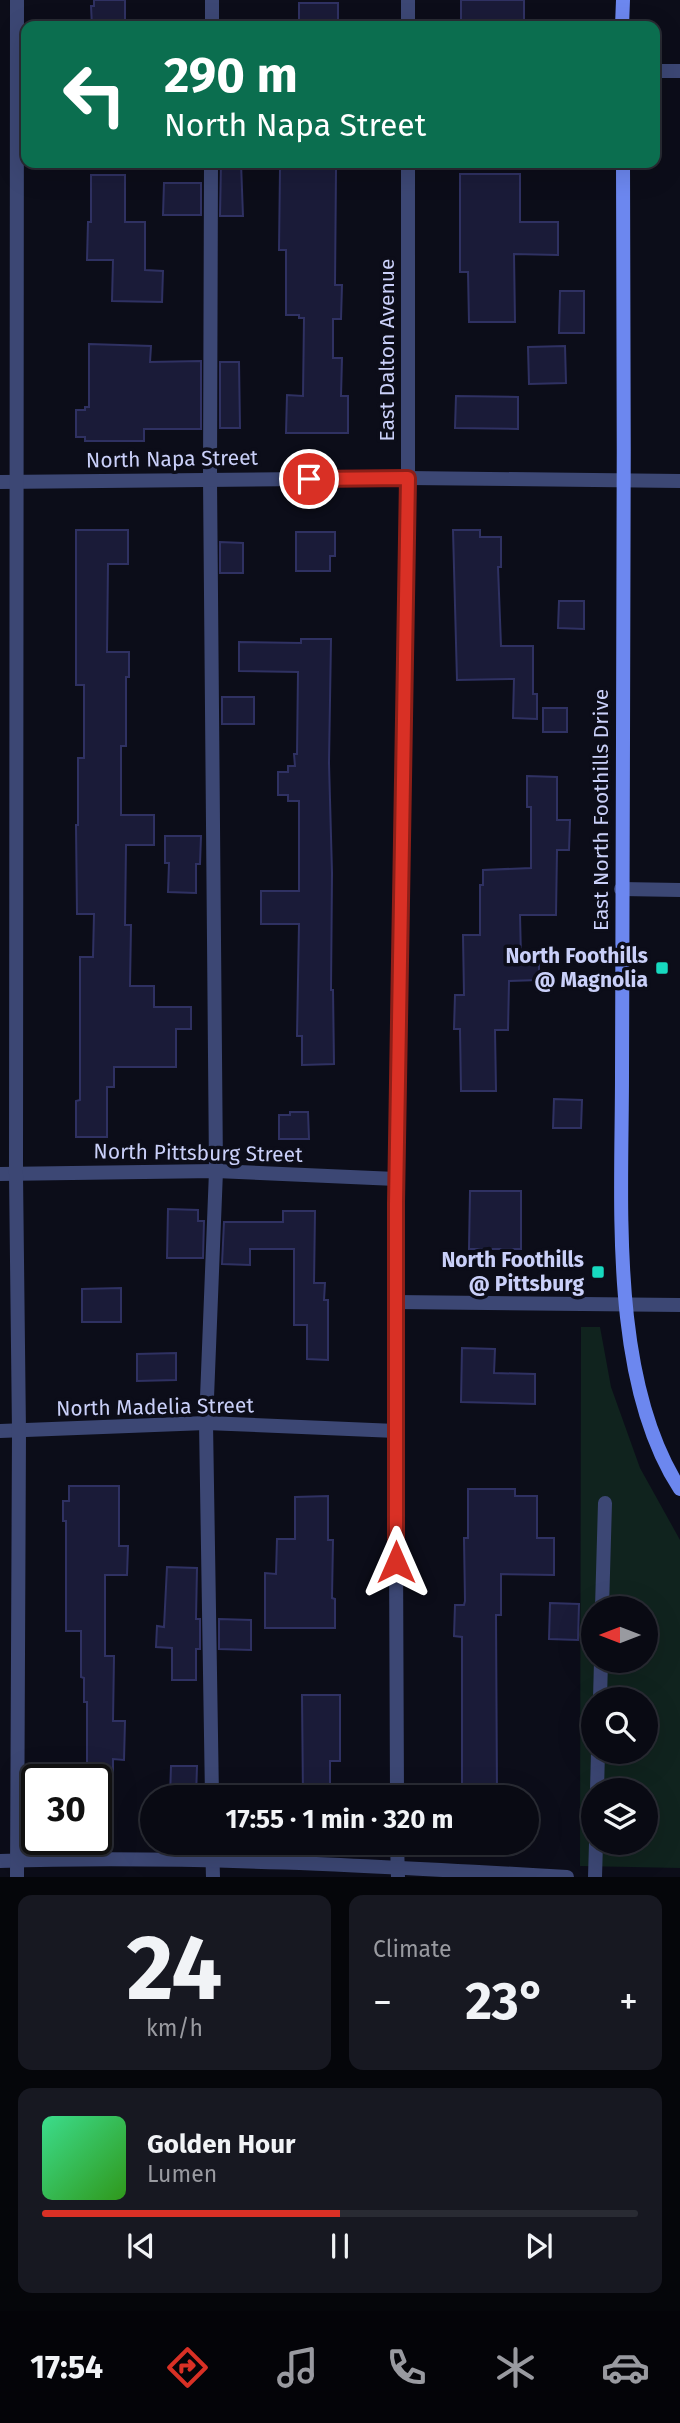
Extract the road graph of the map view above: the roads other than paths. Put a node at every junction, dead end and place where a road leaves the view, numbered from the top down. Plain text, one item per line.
1 (17, 0) edge
2 (212, 0) edge
3 (408, 0) edge
4 (623, 0) edge
5 (212, 21) edge
6 (408, 21) edge
7 (622, 21) edge
8 (660, 71) edge
9 (680, 71) edge
10 (211, 168) edge
11 (408, 168) edge
12 (623, 168) edge
13 (408, 478) junction
14 (210, 479) junction
15 (625, 481) junction
16 (680, 481) edge
17 (0, 482) edge
18 (16, 482) junction
19 (621, 889) junction
20 (680, 890) edge
21 (216, 1171) junction
22 (0, 1174) edge
23 (16, 1174) junction
24 (396, 1179) junction
25 (395, 1301) junction
26 (680, 1305) edge
27 (626, 1306) junction
28 (206, 1423) junction
29 (0, 1432) edge
30 (19, 1432) junction
31 (396, 1432) junction
32 (680, 1489) edge
33 (605, 1503) dead end
34 (602, 1596) edge
35 (212, 1785) edge
36 (397, 1785) edge
37 (213, 1855) edge
38 (596, 1855) edge
39 (16, 1860) junction
40 (0, 1861) edge
41 (213, 1861) junction
42 (398, 1872) edge
43 (17, 1877) edge
44 (213, 1877) edge
45 (567, 1877) edge
46 (595, 1877) edge

1 - 18 street
2 - 5 street
3 - 6 street
4 - 7 main road
8 - 9 street
10 - 14 street
11 - 13 street, East Dalton Avenue
12 - 15 main road, East North Foothills Drive
13 - 14 street, North Napa Street
13 - 15 street, North Napa Street
13 - 24 street, East Dalton Avenue
14 - 18 street, North Napa Street
14 - 21 street
15 - 16 street, North Napa Street
15 - 19 main road, East North Foothills Drive
17 - 18 street, North Napa Street
18 - 23 street
19 - 20 street
19 - 27 main road, East North Foothills Drive
21 - 23 street, North Pittsburg Street
21 - 24 street, North Pittsburg Street
21 - 28 street
22 - 23 street, North Pittsburg Street
23 - 30 street
24 - 25 street, East Dalton Avenue
25 - 27 street
25 - 31 street, East Dalton Avenue
26 - 27 street
27 - 32 main road, East North Foothills Drive
28 - 30 street, North Madelia Street
28 - 31 street, North Madelia Street
28 - 35 street
29 - 30 street, North Madelia Street
30 - 39 street
31 - 36 street, East Dalton Avenue
33 - 34 street
37 - 41 street
38 - 46 street
39 - 40 street
39 - 41 street
39 - 43 street
41 - 42 street
41 - 44 street
42 - 45 street

